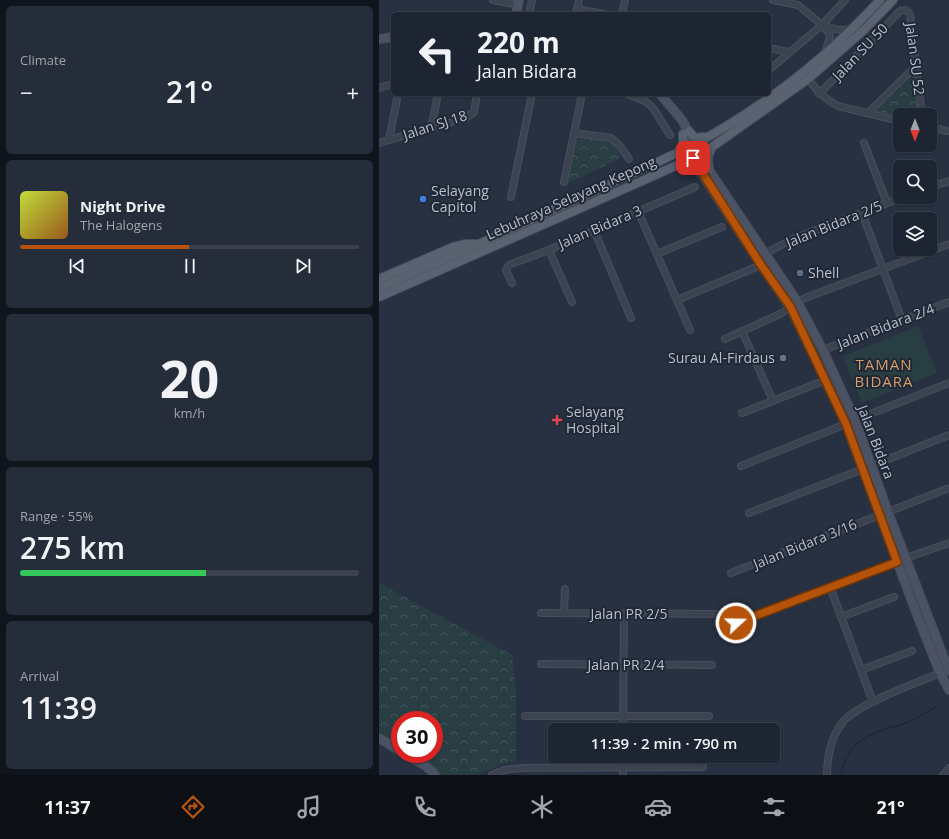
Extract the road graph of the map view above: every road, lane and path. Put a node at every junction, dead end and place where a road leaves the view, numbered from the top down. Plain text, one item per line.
1 (493, 0) edge
2 (532, 0) edge
3 (579, 0) edge
4 (625, 0) edge
5 (773, 0) edge
6 (845, 0) edge
7 (880, 0) edge
8 (893, 0) edge
9 (518, 3) edge
10 (577, 11) edge
11 (900, 11) joint
12 (529, 12) edge
13 (622, 12) edge
14 (822, 25) junction
15 (852, 29) junction
16 (391, 37) edge
17 (379, 39) edge
18 (771, 48) edge
19 (789, 52) junction
20 (825, 54) junction
21 (916, 66) junction
22 (771, 68) edge
23 (803, 72) junction
24 (808, 79) junction
25 (391, 85) edge
26 (379, 88) edge
27 (819, 94) junction
28 (398, 96) edge
29 (437, 96) edge
30 (477, 96) edge
31 (532, 96) edge
32 (582, 96) edge
33 (632, 96) edge
34 (662, 96) edge
35 (922, 108) edge
36 (868, 113) junction
37 (893, 118) edge
38 (431, 128) junction
39 (937, 129) edge
40 (947, 131) dead end
41 (574, 133) junction
42 (686, 133) junction
43 (670, 135) dead end
44 (707, 137) junction
45 (389, 140) junction
46 (379, 143) edge
47 (864, 143) dead end
48 (695, 144) junction
49 (712, 147) junction
50 (688, 148) junction
51 (677, 152) junction
52 (697, 156) junction
53 (629, 159) dead end
54 (677, 165) junction
55 (706, 172) junction
56 (949, 181) edge
57 (564, 182) dead end
58 (937, 185) edge
59 (695, 187) dead end
60 (511, 197) dead end
61 (893, 201) edge
62 (887, 203) junction
63 (638, 211) junction
64 (861, 212) junction
65 (722, 227) dead end
66 (594, 230) junction
67 (479, 244) junction
68 (949, 244) edge
69 (549, 250) junction
70 (766, 253) junction
71 (657, 254) junction
72 (761, 265) junction
73 (882, 268) junction
74 (379, 279) edge
75 (512, 283) dead end
76 (379, 288) edge
77 (379, 297) edge
78 (677, 300) junction
79 (797, 301) junction
80 (572, 302) dead end
81 (949, 302) edge
82 (790, 306) junction
83 (631, 318) dead end
84 (901, 320) junction
85 (690, 330) dead end
86 (742, 331) junction
87 (725, 339) dead end
88 (823, 350) junction
89 (826, 380) junction
90 (949, 383) edge
91 (773, 401) junction
92 (742, 414) dead end
93 (855, 420) junction
94 (846, 424) junction
95 (949, 435) edge
96 (741, 466) dead end
97 (871, 466) junction
98 (863, 469) junction
99 (949, 488) edge
100 (888, 512) junction
101 (749, 514) dead end
102 (880, 515) junction
103 (949, 542) edge
104 (906, 558) junction
105 (897, 562) junction
106 (731, 573) dead end
107 (830, 587) junction
108 (565, 589) dead end
109 (894, 598) dead end
110 (541, 613) dead end
111 (565, 613) junction
112 (624, 614) junction
113 (718, 614) dead end
114 (841, 617) junction
115 (736, 623) dead end
116 (912, 651) dead end
117 (541, 664) dead end
118 (624, 665) junction
119 (712, 665) dead end
120 (861, 670) junction
121 (949, 671) edge
122 (940, 673) junction
123 (949, 690) edge
124 (873, 702) junction
125 (623, 715) junction
126 (525, 716) dead end
127 (709, 716) dead end
128 (623, 723) edge
129 (379, 738) edge
130 (391, 745) edge
131 (421, 763) edge
132 (623, 763) edge
133 (703, 767) dead end
134 (623, 768) junction
135 (949, 768) edge
136 (435, 775) edge
137 (492, 775) edge
138 (623, 775) edge
139 (827, 775) edge
140 (943, 775) edge

1 - 9 street
2 - 12 street
3 - 10 street
4 - 13 street
5 - 14 street
6 - 14 street
7 - 15 main road, Lebuhraya Selayang Kepong
8 - 24 main road, Lebuhraya Selayang Kepong
11 - 21 street, Jalan SU 52
11 - 27 street, Jalan SU 50
14 - 15 street
14 - 19 street
14 - 20 street
15 - 20 main road, Lebuhraya Selayang Kepong
16 - 17 main road
18 - 19 street
19 - 22 street
20 - 23 main road, Lebuhraya Selayang Kepong
21 - 35 street, Jalan SU 52
21 - 36 street
23 - 24 street
23 - 44 main road, Lebuhraya Selayang Kepong
24 - 27 street
24 - 49 main road, Lebuhraya Selayang Kepong
25 - 26 street
27 - 36 street
28 - 45 street
29 - 38 street
30 - 38 street, Jalan SJ 18
31 - 60 street
32 - 41 street
33 - 43 street
34 - 42 main road
36 - 37 street
38 - 45 street, Jalan SJ 18
39 - 40 street
41 - 53 street
41 - 57 street
42 - 44 main road
42 - 48 main road
42 - 50 main road
42 - 51 main road
44 - 48 main road, Lebuhraya Selayang Kepong
45 - 46 street, Jalan SJ 18
47 - 62 street
48 - 50 main road, Lebuhraya Selayang Kepong
48 - 52 main road
49 - 52 main road, Lebuhraya Selayang Kepong
49 - 55 main road
50 - 51 main road, Lebuhraya Selayang Kepong
50 - 52 main road
51 - 67 main road, Lebuhraya Selayang Kepong
52 - 54 main road, Lebuhraya Selayang Kepong
52 - 55 main road, Jalan Bidara
54 - 55 main road
54 - 77 main road, Lebuhraya Selayang Kepong
55 - 70 main road, Jalan Bidara
55 - 72 main road, Jalan Bidara
56 - 58 street
59 - 63 street, Jalan Bidara 3
61 - 62 street, Jalan Bidara 2/5
62 - 64 street, Jalan Bidara 2/5
63 - 66 street, Jalan Bidara 3
63 - 71 street
64 - 70 street, Jalan Bidara 2/5
64 - 73 street
65 - 71 street
66 - 69 street, Jalan Bidara 3
66 - 83 street
67 - 74 main road
67 - 76 main road, Lebuhraya Selayang Kepong
68 - 73 street
69 - 75 street, Jalan Bidara 3
69 - 80 street
70 - 72 street
70 - 79 main road, Jalan Bidara
71 - 78 street
72 - 78 street
72 - 82 main road, Jalan Bidara
73 - 79 street
73 - 84 street
78 - 85 street
79 - 82 street
79 - 88 main road, Jalan Bidara
81 - 84 street, Jalan Bidara 2/4
82 - 86 street
82 - 89 main road, Jalan Bidara
84 - 88 street, Jalan Bidara 2/4
86 - 87 street
86 - 91 street
88 - 93 main road, Jalan Bidara
89 - 91 street
89 - 94 main road, Jalan Bidara
90 - 93 street
91 - 92 street
93 - 97 main road, Jalan Bidara
94 - 96 street
94 - 98 main road, Jalan Bidara
95 - 97 street
97 - 100 main road, Jalan Bidara
98 - 101 street
98 - 102 main road, Jalan Bidara
99 - 100 street, Jalan Bidara 3/16
100 - 102 street, Jalan Bidara 3/16
100 - 104 main road, Jalan Bidara
102 - 105 main road, Jalan Bidara
102 - 106 street, Jalan Bidara 3/16
103 - 104 street
104 - 121 main road, Jalan Bidara
105 - 107 street
105 - 122 main road, Jalan Bidara
107 - 114 street
107 - 115 street
108 - 111 street
109 - 114 street
110 - 111 street, Jalan PR 2/5
111 - 112 street, Jalan PR 2/5
112 - 113 street, Jalan PR 2/5
112 - 118 street
114 - 120 street
116 - 120 street
117 - 118 street, Jalan PR 2/4
118 - 119 street, Jalan PR 2/4
118 - 125 street
120 - 124 street
122 - 123 main road, Jalan Bidara
122 - 124 street
124 - 139 street
125 - 126 street
125 - 127 street
125 - 128 street
129 - 130 main road
131 - 136 main road
132 - 134 street
133 - 134 street
134 - 137 street
134 - 138 street
135 - 140 street

